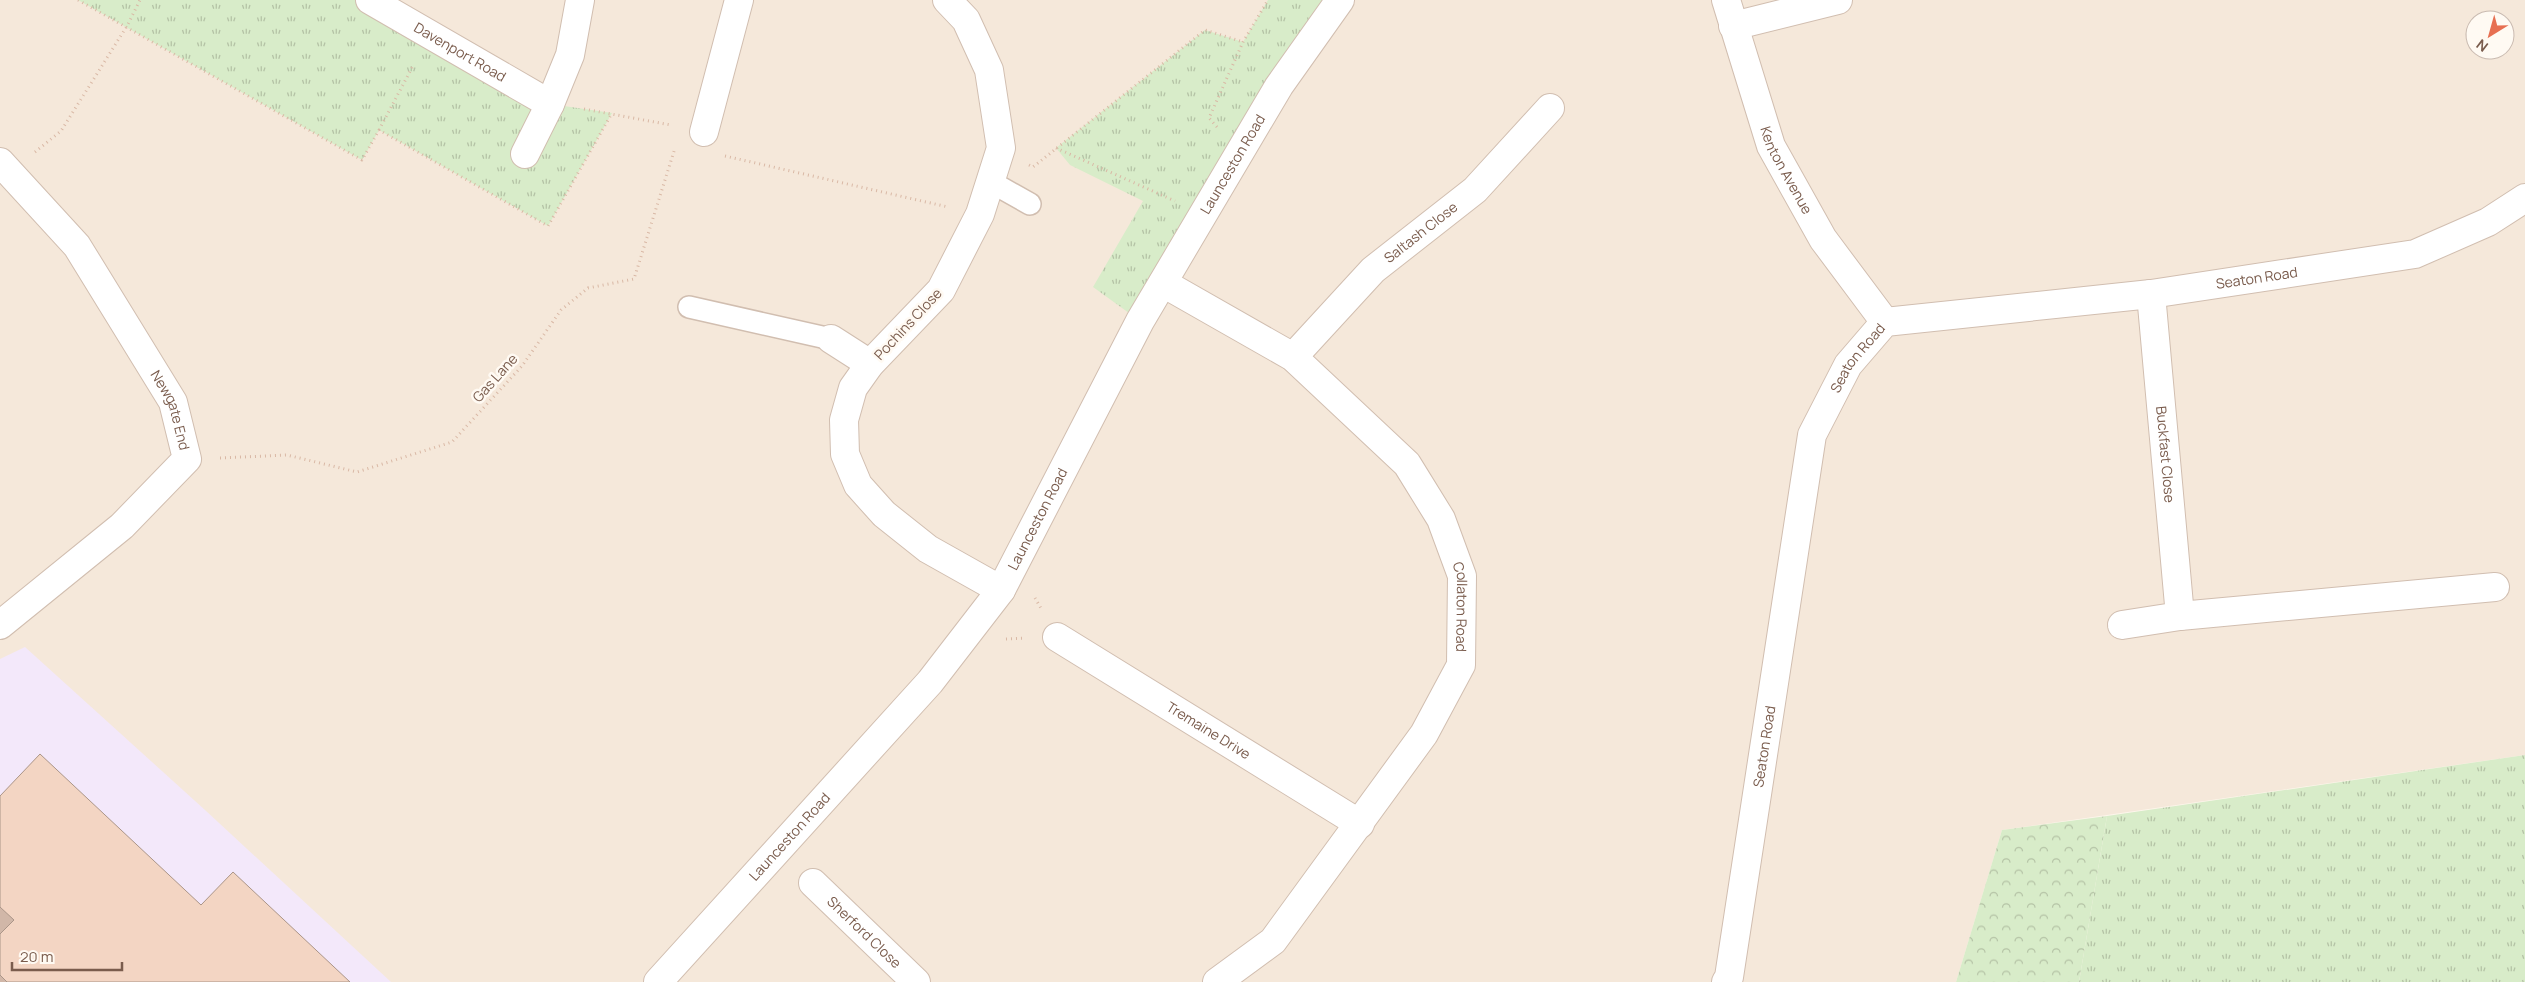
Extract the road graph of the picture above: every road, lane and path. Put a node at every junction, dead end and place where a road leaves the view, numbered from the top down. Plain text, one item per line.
1 (78, 0) edge
2 (140, 0) edge
3 (370, 0) edge
4 (580, 0) edge
5 (739, 0) edge
6 (947, 0) edge
7 (1268, 0) edge
8 (1340, 0) edge
9 (1726, 0) edge
10 (1838, 0) edge
11 (127, 26) junction
12 (1733, 26) junction
13 (429, 34) junction
14 (1243, 42) junction
15 (550, 104) junction
16 (1550, 108) dead end
17 (612, 113) junction
18 (379, 130) junction
19 (709, 143) junction
20 (1001, 148) junction
21 (1056, 148) junction
22 (1238, 153) junction
23 (525, 154) dead end
24 (4, 167) edge
25 (991, 182) junction
26 (2525, 198) edge
27 (1030, 204) dead end
28 (980, 214) junction
29 (1204, 214) junction
30 (1163, 283) junction
31 (2150, 294) junction
32 (688, 308) dead end
33 (1885, 322) junction
34 (832, 339) joint
35 (1294, 357) junction
36 (870, 364) junction
37 (187, 459) junction
38 (2494, 588) dead end
39 (1001, 590) junction
40 (2180, 616) junction
41 (0, 624) edge
42 (2122, 625) dead end
43 (1057, 637) dead end
44 (1360, 824) junction
45 (813, 883) dead end
46 (658, 982) edge
47 (916, 982) edge
48 (1217, 982) edge
49 (1726, 982) edge

1 - 11 path
2 - 11 path
3 - 13 street, Davenport Road
4 - 15 street
5 - 19 street
6 - 20 street, Pochins Close
7 - 14 path
8 - 22 street, Launceston Road
9 - 12 street, Kenton Avenue
10 - 12 street
11 - 18 path
11 - 24 path
12 - 33 street, Kenton Avenue
13 - 15 street, Davenport Road
13 - 18 path
14 - 21 path
14 - 22 path
15 - 17 path
15 - 23 street
16 - 35 street, Saltash Close
17 - 18 path
17 - 19 path
19 - 28 path
19 - 37 path, Gas Lane
20 - 21 path
20 - 25 street, Pochins Close
21 - 29 path
22 - 29 street, Launceston Road
24 - 37 street, Newgate End
25 - 27 lane
25 - 28 street, Pochins Close
26 - 31 street, Seaton Road
28 - 36 street, Pochins Close
29 - 30 street, Launceston Road
30 - 35 street, Collaton Road
30 - 39 street, Launceston Road
31 - 33 street, Seaton Road
31 - 40 street, Buckfast Close
32 - 34 lane
33 - 49 street, Seaton Road
34 - 36 street
35 - 44 street, Collaton Road
36 - 39 street, Pochins Close
37 - 41 street, Newgate End
38 - 40 street
39 - 46 street, Launceston Road
40 - 42 street
43 - 44 street, Tremaine Drive
44 - 48 street, Collaton Road
45 - 47 street, Sherford Close

